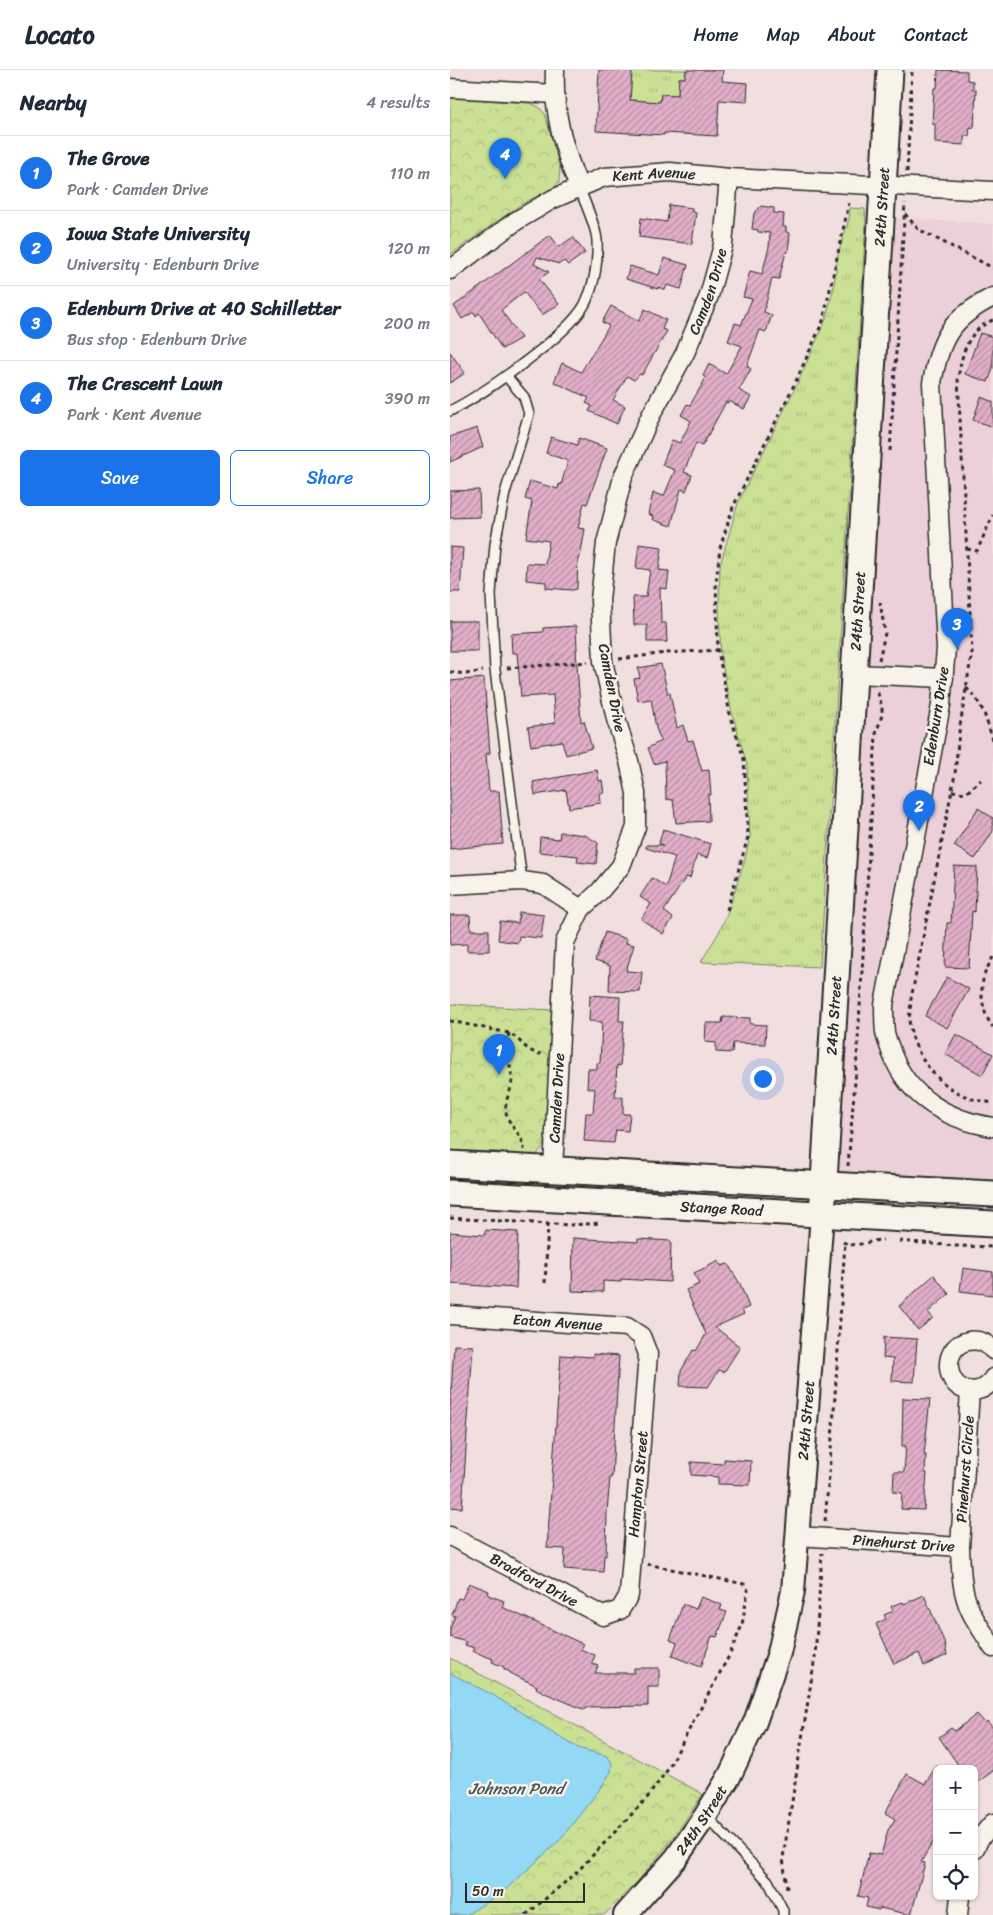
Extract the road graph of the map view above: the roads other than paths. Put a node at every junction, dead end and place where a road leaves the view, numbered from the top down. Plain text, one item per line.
1 (555, 70) edge
2 (890, 70) edge
3 (450, 88) edge
4 (555, 94) junction
5 (729, 178) junction
6 (884, 185) junction
7 (579, 187) junction
8 (993, 191) edge
9 (450, 270) edge
10 (993, 297) edge
11 (506, 376) junction
12 (450, 411) edge
13 (854, 674) junction
14 (944, 678) junction
15 (522, 880) junction
16 (450, 885) edge
17 (581, 909) junction
18 (993, 1127) edge
19 (450, 1164) edge
20 (553, 1169) junction
21 (824, 1185) junction
22 (450, 1193) edge
23 (993, 1194) edge
24 (822, 1215) junction
25 (993, 1224) edge
26 (450, 1315) edge
27 (993, 1350) edge
28 (648, 1354) joint
29 (993, 1378) edge
30 (970, 1391) junction
31 (450, 1536) edge
32 (798, 1536) junction
33 (960, 1547) junction
34 (620, 1610) joint
35 (993, 1648) edge
36 (706, 1815) junction
37 (993, 1823) edge
38 (978, 1842) edge
39 (960, 1900) edge
40 (625, 1915) edge
41 (782, 1915) edge
42 (958, 1915) edge

1 - 4 street
2 - 6 main road, 24th Street
3 - 4 street
4 - 7 street
5 - 6 street, Kent Avenue
5 - 7 street, Kent Avenue
5 - 17 street, Camden Drive
6 - 8 street, Kent Avenue
6 - 13 main road, 24th Street
7 - 9 street, Kent Avenue
7 - 11 lane
10 - 14 street, Edenburn Drive
11 - 12 lane
11 - 15 lane
13 - 14 street
13 - 21 main road, 24th Street
14 - 18 street, Edenburn Drive
15 - 16 street
15 - 17 street
17 - 20 street, Camden Drive
19 - 20 main road, Stange Road
20 - 21 main road, Stange Road
21 - 23 main road, Stange Road
21 - 24 main road, 24th Street
22 - 24 main road, Stange Road
24 - 25 main road, Stange Road
24 - 32 street, 24th Street
26 - 28 street, Eaton Avenue
27 - 30 street
28 - 34 street, Hampton Street
29 - 30 street
30 - 33 street, Pinehurst Circle
31 - 34 street, Bradford Drive
32 - 33 street, Pinehurst Drive
32 - 36 street, 24th Street
33 - 35 street, Pinehurst Drive
36 - 40 street, 24th Street
36 - 41 lane
37 - 38 street
39 - 42 street

